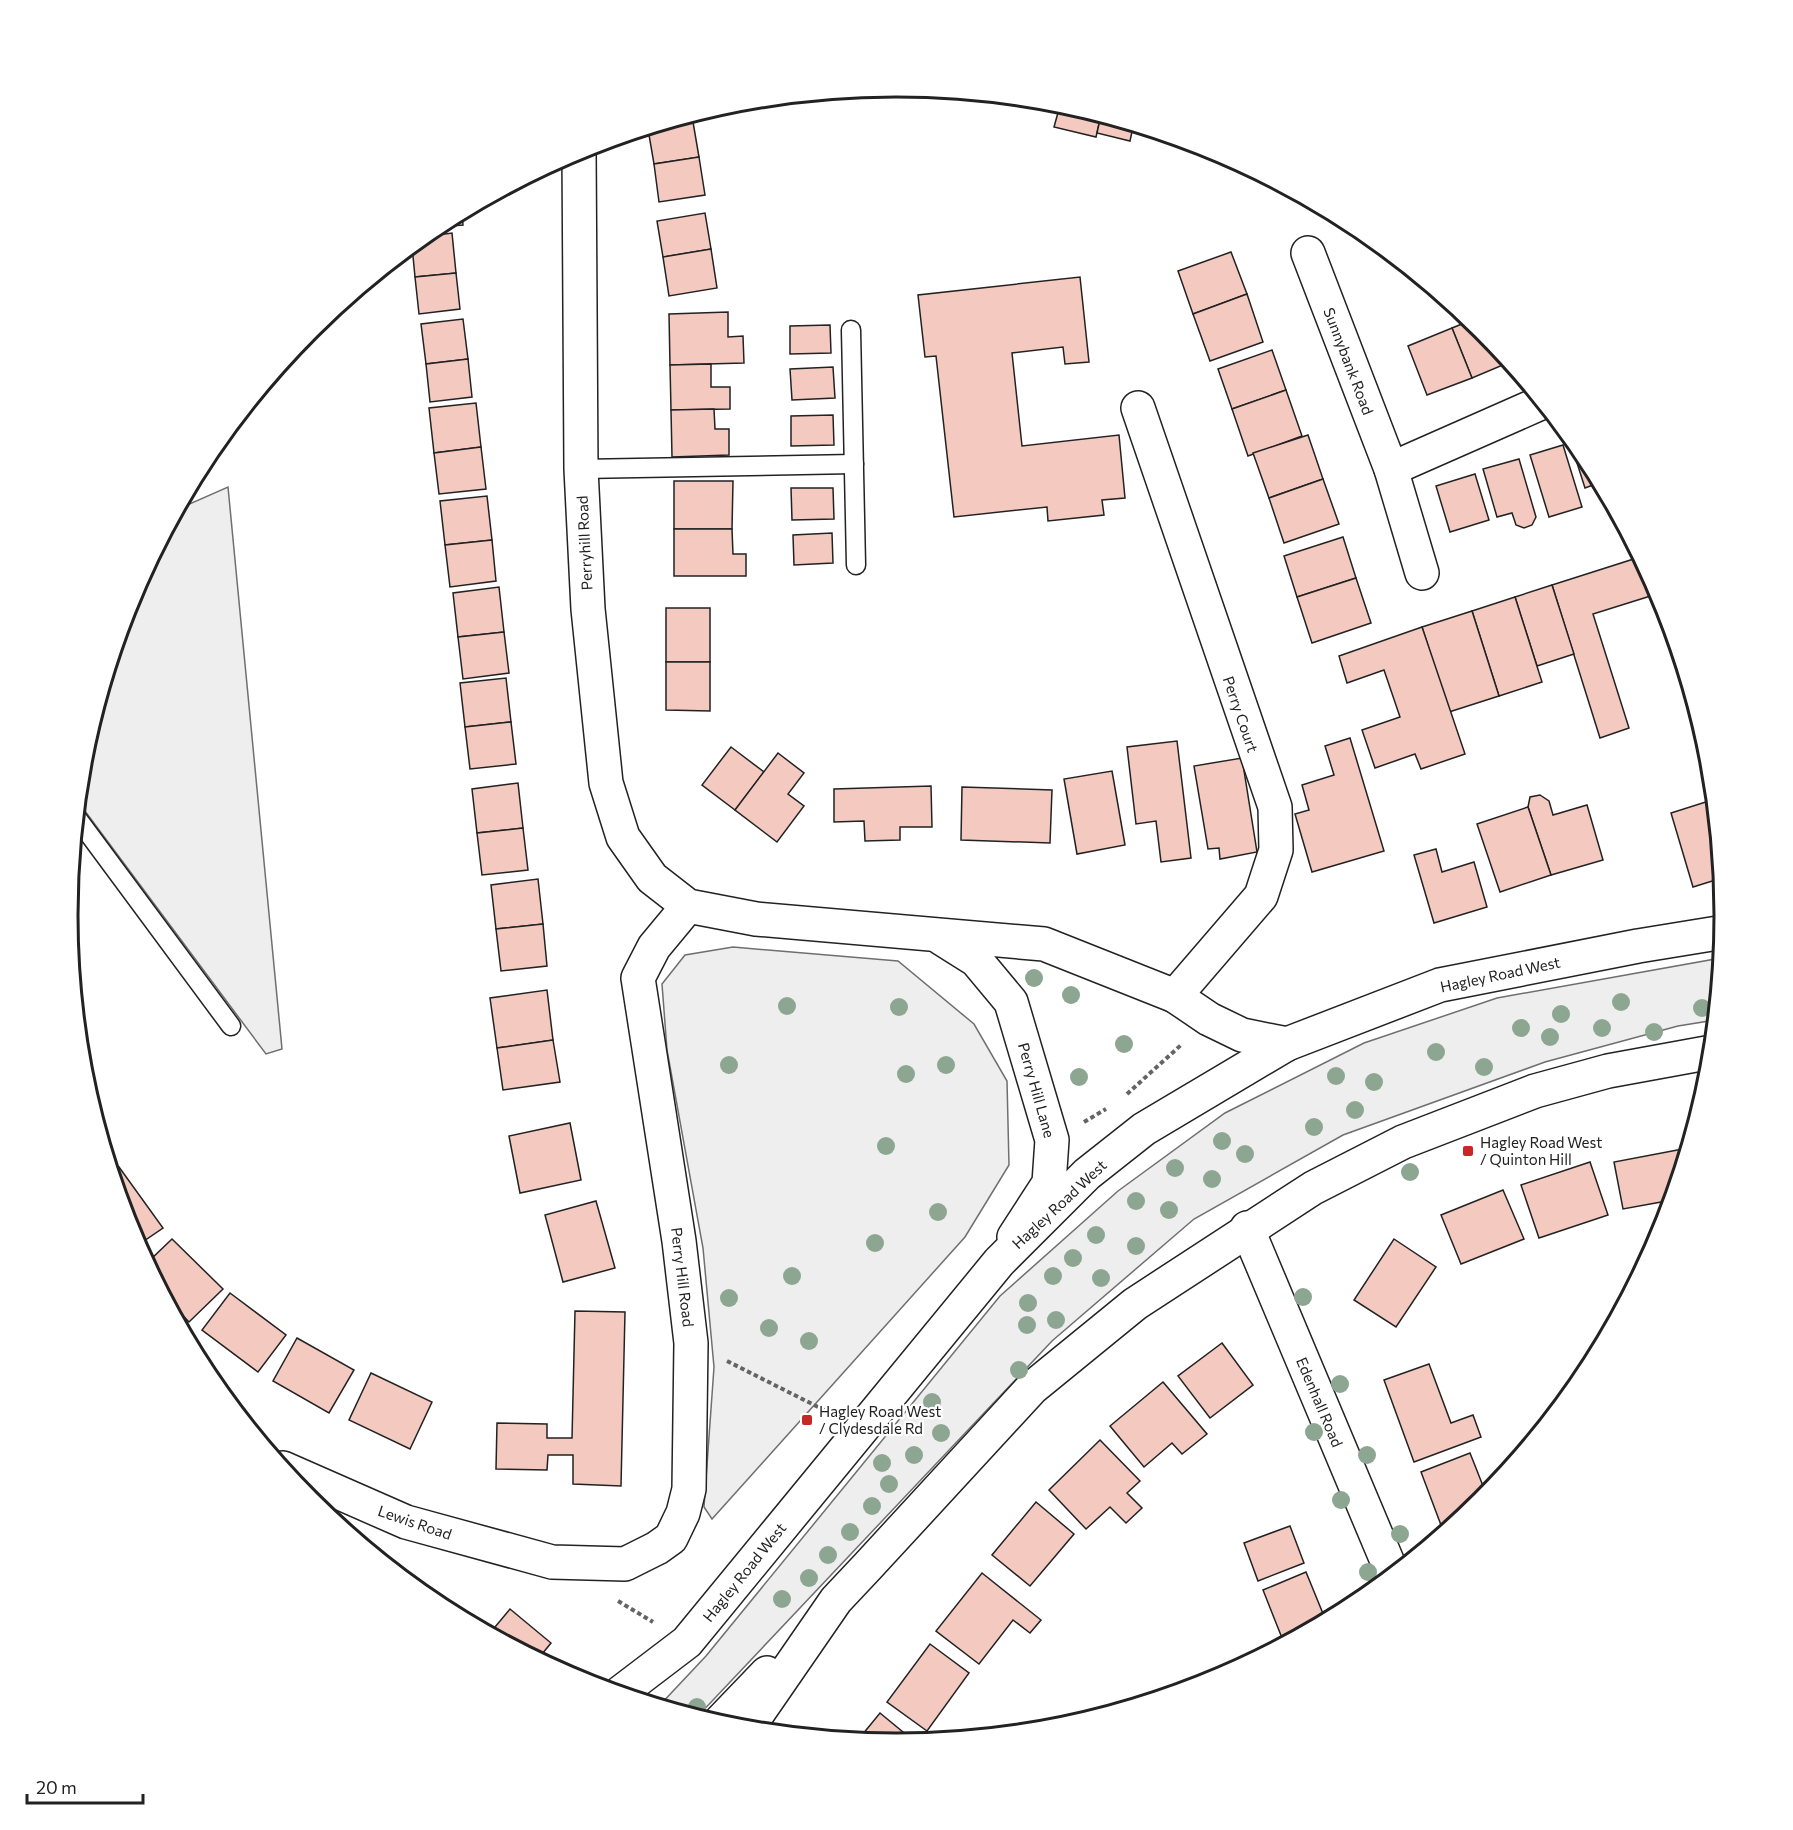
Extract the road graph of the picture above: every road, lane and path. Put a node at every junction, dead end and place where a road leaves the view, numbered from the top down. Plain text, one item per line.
1 (579, 161) edge
2 (1308, 253) dead end
3 (851, 330) dead end
4 (1536, 405) edge
5 (1138, 408) dead end
6 (854, 465) junction
7 (581, 469) junction
8 (1391, 469) junction
9 (856, 565) dead end
10 (1422, 573) dead end
11 (83, 826) edge
12 (688, 906) junction
13 (1714, 934) edge
14 (939, 937) junction
15 (1175, 996) junction
16 (1209, 1019) junction
17 (231, 1026) dead end
18 (1287, 1044) junction
19 (1702, 1055) edge
20 (1126, 1095) dead end
21 (1108, 1108) dead end
22 (1052, 1140) junction
23 (1247, 1228) junction
24 (999, 1262) junction
25 (691, 1343) junction
26 (862, 1428) junction
27 (301, 1476) edge
28 (552, 1562) joint
29 (1390, 1568) edge
30 (836, 1600) junction
31 (687, 1642) junction
32 (627, 1688) edge
33 (643, 1693) edge
34 (726, 1715) edge
35 (753, 1720) edge

1 - 7 main road, Perryhill Road
2 - 8 main road, Sunnybank Road
3 - 6 lane
4 - 8 main road
5 - 15 main road, Perry Court
6 - 7 lane
6 - 9 lane
7 - 12 main road, Perryhill Road
8 - 10 main road, Sunnybank Road
11 - 17 lane
12 - 14 main road, Perry Hill Lane
12 - 25 main road, Perry Hill Road
13 - 18 main road, Hagley Road West
14 - 15 main road, Perry Hill Lane
14 - 22 main road, Perry Hill Lane
15 - 16 main road, Perry Hill Lane
16 - 18 main road, Perry Hill Lane
16 - 20 path
18 - 24 main road, Hagley Road West
19 - 23 main road
21 - 22 path
22 - 24 main road, Perry Hill Lane
23 - 29 main road, Edenhall Road
23 - 30 main road
24 - 26 main road, Hagley Road West
25 - 26 path
25 - 28 main road, Perry Hill Road
26 - 31 main road, Hagley Road West
27 - 28 main road, Lewis Road
30 - 34 main road
30 - 35 main road
31 - 32 main road, Hagley Road West
31 - 33 main road

